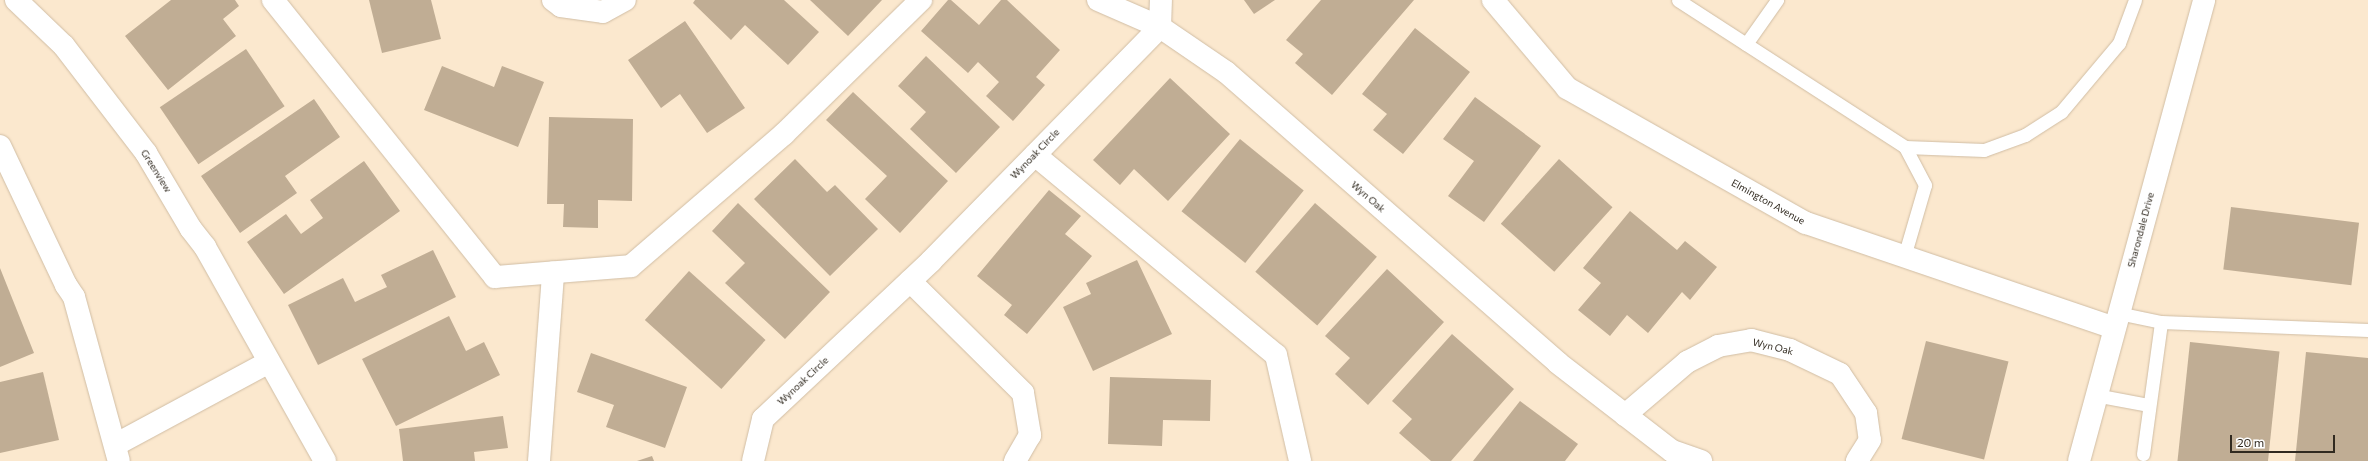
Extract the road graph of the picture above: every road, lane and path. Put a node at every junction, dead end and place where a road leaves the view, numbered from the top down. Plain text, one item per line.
1 (16, 0) edge
2 (273, 0) edge
3 (553, 0) edge
4 (625, 0) edge
5 (921, 0) edge
6 (1098, 0) edge
7 (1161, 0) edge
8 (1493, 0) edge
9 (1678, 0) edge
10 (1777, 0) edge
11 (2135, 0) edge
12 (2204, 0) edge
13 (1160, 27) junction
14 (1746, 44) junction
15 (0, 146) edge
16 (1905, 147) junction
17 (1035, 155) junction
18 (1904, 257) junction
19 (553, 273) junction
20 (910, 281) junction
21 (2116, 320) junction
22 (2161, 322) junction
23 (2368, 330) edge
24 (269, 362) junction
25 (2095, 396) junction
26 (2150, 405) junction
27 (1625, 415) junction
28 (117, 453) edge
29 (2143, 454) dead end
30 (325, 461) edge
31 (539, 461) edge
32 (754, 461) edge
33 (1015, 461) edge
34 (1300, 461) edge
35 (1701, 461) edge
36 (1857, 461) edge
37 (2079, 461) edge

1 - 24 street, Greenview
2 - 19 street
3 - 4 street
5 - 19 street
6 - 13 street, Wyn Oak
7 - 13 street
8 - 18 street, Elmington Avenue
9 - 14 lane
10 - 14 lane
11 - 16 lane
12 - 21 street, Sharondale Drive
13 - 17 street, Wynoak Circle
13 - 27 street, Wyn Oak
14 - 16 lane
15 - 28 street
16 - 18 lane
17 - 20 street, Wynoak Circle
17 - 34 street
18 - 21 street, Elmington Avenue
19 - 31 street
20 - 32 street, Wynoak Circle
20 - 33 street
21 - 22 lane
21 - 25 street, Sharondale Drive
22 - 23 lane
22 - 26 lane
24 - 28 street
24 - 30 street, Greenview
25 - 26 lane
25 - 37 street, Sharondale Drive
26 - 29 lane
27 - 35 street, Wyn Oak
27 - 36 street, Wyn Oak

